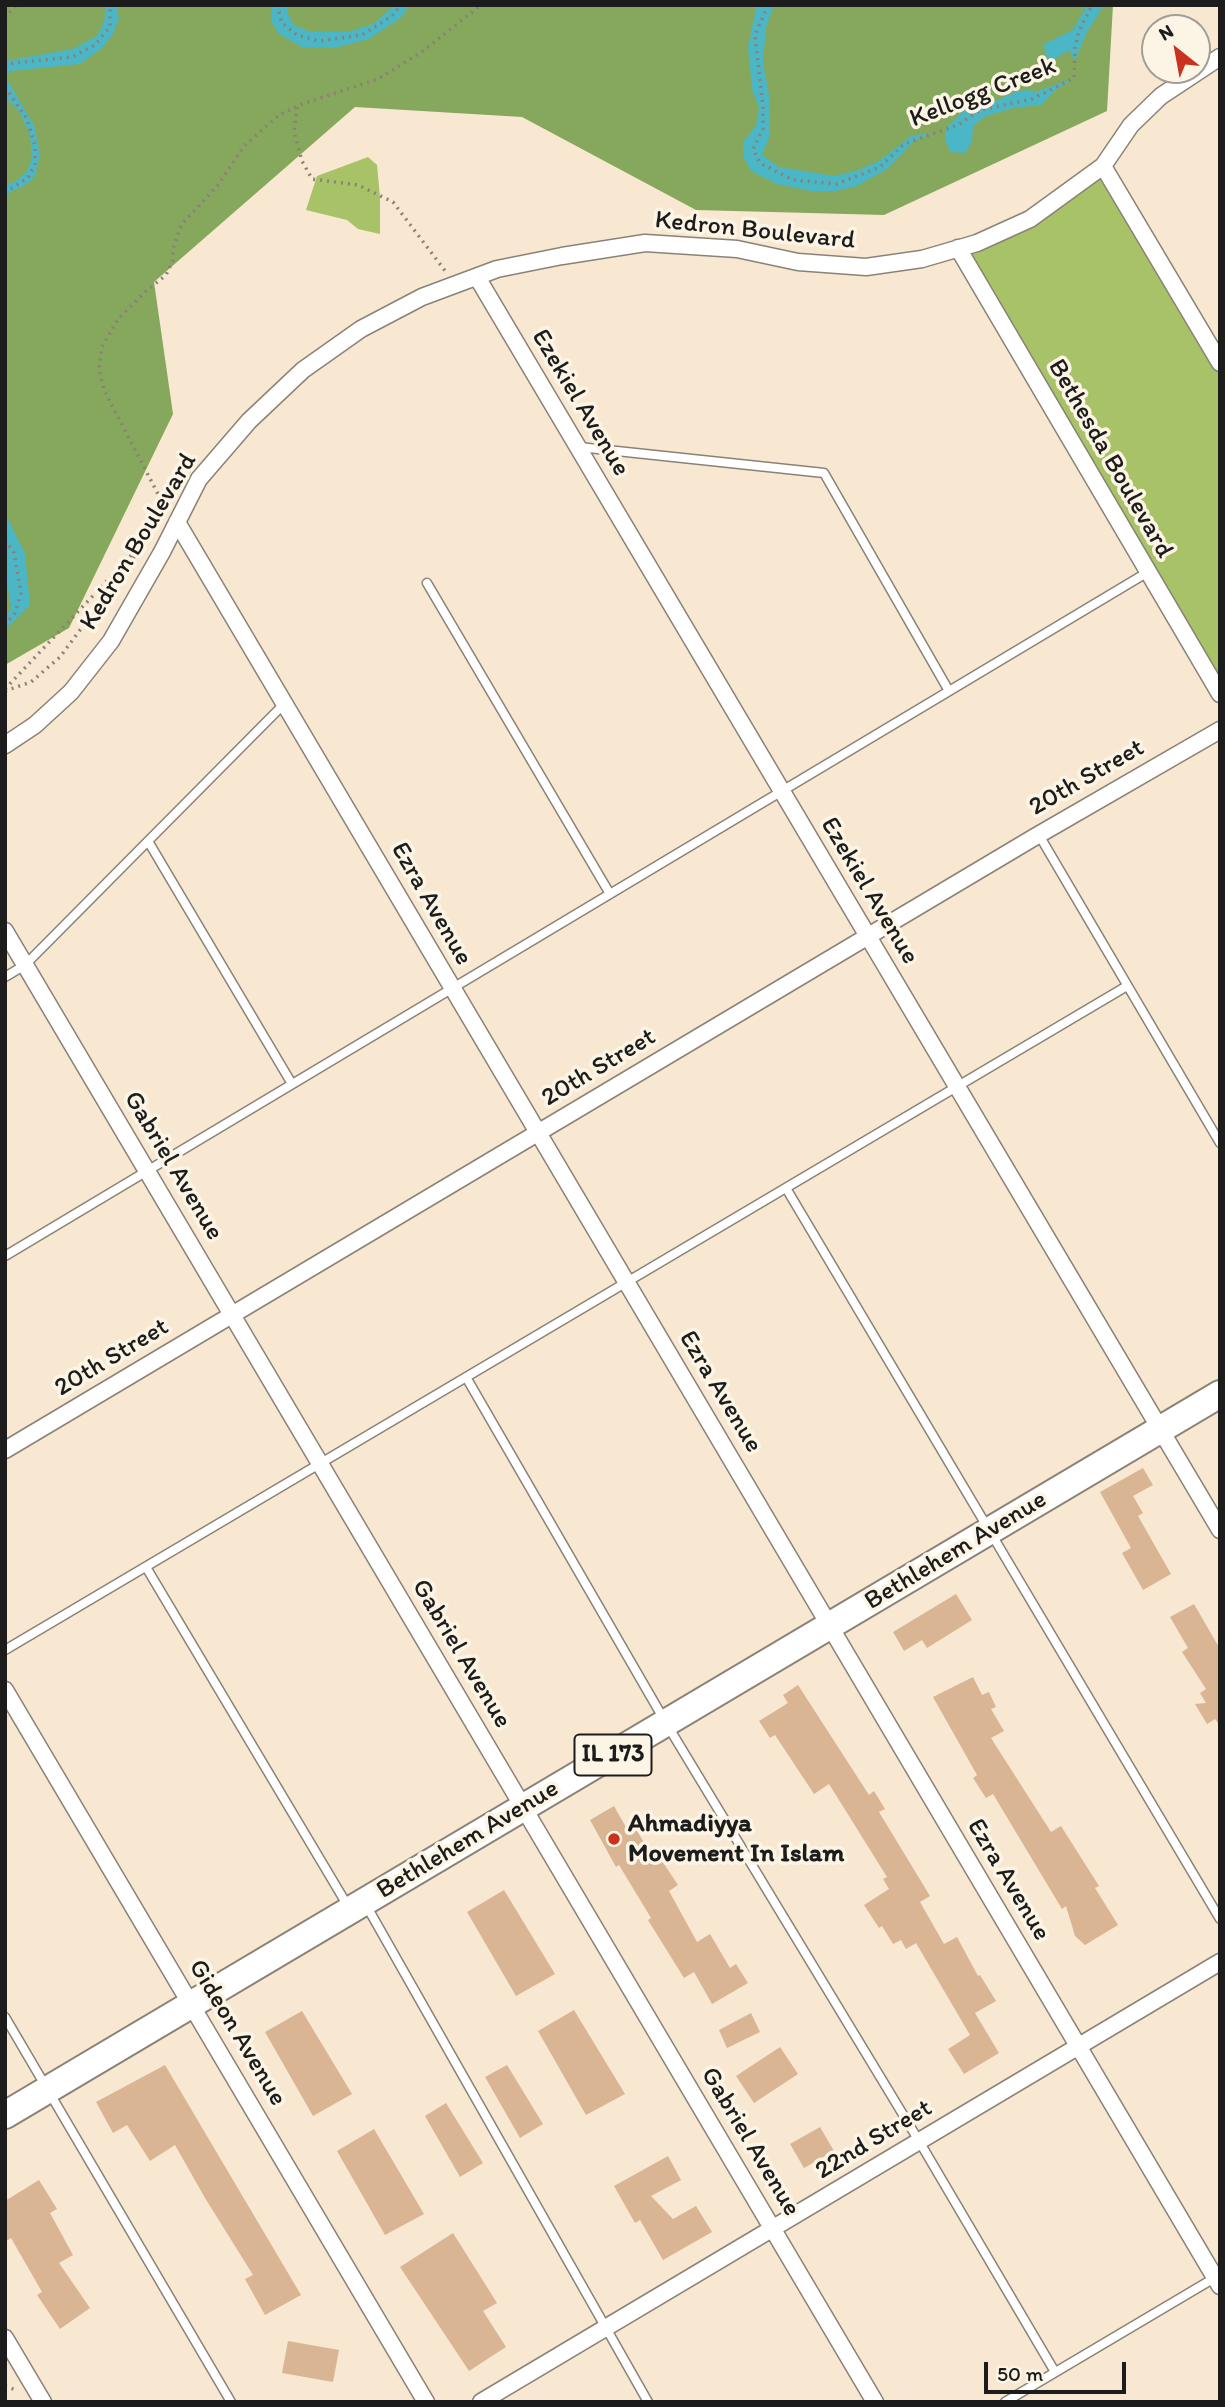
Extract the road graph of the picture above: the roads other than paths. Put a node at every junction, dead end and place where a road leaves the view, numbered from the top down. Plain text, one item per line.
1 (1220, 57) edge
2 (1102, 166) junction
3 (958, 248) junction
4 (477, 276) junction
5 (1220, 363) edge
6 (578, 447) junction
7 (177, 522) junction
8 (1148, 572) junction
9 (427, 583) dead end
10 (949, 691) junction
11 (1220, 694) edge
12 (285, 704) junction
13 (1220, 730) edge
14 (5, 745) edge
15 (782, 791) junction
16 (1039, 835) junction
17 (148, 841) junction
18 (610, 894) junction
19 (5, 931) edge
20 (868, 936) junction
21 (25, 965) junction
22 (5, 976) edge
23 (1127, 986) junction
24 (452, 988) junction
25 (292, 1084) junction
26 (957, 1087) junction
27 (537, 1133) junction
28 (1220, 1143) edge
29 (148, 1170) junction
30 (786, 1188) junction
31 (5, 1256) edge
32 (626, 1282) junction
33 (233, 1314) junction
34 (466, 1377) junction
35 (1220, 1394) edge
36 (1160, 1429) junction
37 (5, 1450) edge
38 (320, 1464) junction
39 (1220, 1530) edge
40 (989, 1531) junction
41 (146, 1567) junction
42 (830, 1626) junction
43 (5, 1650) edge
44 (5, 1690) edge
45 (666, 1723) junction
46 (524, 1807) junction
47 (358, 1906) junction
48 (1220, 1919) edge
49 (1220, 1962) edge
50 (192, 2005) junction
51 (5, 2017) edge
52 (1078, 2046) junction
53 (49, 2090) junction
54 (5, 2115) edge
55 (919, 2141) junction
56 (773, 2228) junction
57 (1218, 2280) edge
58 (605, 2328) junction
59 (5, 2338) edge
60 (1055, 2372) junction
61 (43, 2402) edge
62 (231, 2402) edge
63 (426, 2402) edge
64 (481, 2402) edge
65 (648, 2402) edge
66 (876, 2402) edge
67 (1005, 2402) edge

1 - 2 street, Kedron Boulevard
2 - 3 street, Kedron Boulevard
2 - 5 street
3 - 4 street, Kedron Boulevard
3 - 8 street, Bethesda Boulevard
4 - 6 street, Ezekiel Avenue
4 - 7 street, Kedron Boulevard
6 - 10 lane
6 - 15 street, Ezekiel Avenue
7 - 12 street, Ezra Avenue
7 - 14 street, Kedron Boulevard
8 - 10 lane
8 - 11 street, Bethesda Boulevard
9 - 18 lane
10 - 15 lane
12 - 17 lane
12 - 24 street, Ezra Avenue
13 - 16 street, 20th Street
15 - 18 lane
15 - 20 street, Ezekiel Avenue
16 - 20 street, 20th Street
16 - 23 lane
17 - 21 lane
17 - 25 lane
18 - 24 lane
19 - 21 street, Gabriel Avenue
20 - 26 street, Ezekiel Avenue
20 - 27 street, 20th Street
21 - 22 lane
21 - 29 street, Gabriel Avenue
23 - 26 lane
23 - 28 lane
24 - 25 lane
24 - 27 street, Ezra Avenue
25 - 29 lane
26 - 30 lane
26 - 36 street, Ezekiel Avenue
27 - 32 street, Ezra Avenue
27 - 33 street, 20th Street
29 - 31 lane
29 - 33 street, Gabriel Avenue
30 - 32 lane
30 - 40 lane
32 - 34 lane
32 - 42 street, Ezra Avenue
33 - 37 street, 20th Street
33 - 38 street, Gabriel Avenue
34 - 38 lane
34 - 45 lane
35 - 36 main road, Bethlehem Avenue / IL 173
36 - 39 street, Ezekiel Avenue
36 - 40 main road, Bethlehem Avenue / IL 173
38 - 41 lane
38 - 46 street, Gabriel Avenue
40 - 42 main road, Bethlehem Avenue / IL 173
40 - 48 lane
41 - 43 lane
41 - 47 lane
42 - 45 main road, Bethlehem Avenue / IL 173
42 - 52 street, Ezra Avenue
44 - 50 street, Gideon Avenue
45 - 46 main road, Bethlehem Avenue / IL 173
45 - 55 lane
46 - 47 main road, Bethlehem Avenue / IL 173
46 - 56 street, Gabriel Avenue
47 - 50 main road, Bethlehem Avenue / IL 173
47 - 58 lane
49 - 52 street, 22nd Street
50 - 53 main road, Bethlehem Avenue / IL 173
50 - 63 street, Gideon Avenue
51 - 53 lane
52 - 55 street, 22nd Street
52 - 57 street, Ezra Avenue
53 - 54 main road, Bethlehem Avenue / IL 173
53 - 62 lane
55 - 56 street, 22nd Street
55 - 60 lane
56 - 58 street, 22nd Street
56 - 66 street, Gabriel Avenue
57 - 60 lane
58 - 64 street, 22nd Street
58 - 65 lane
59 - 61 street
60 - 67 lane

